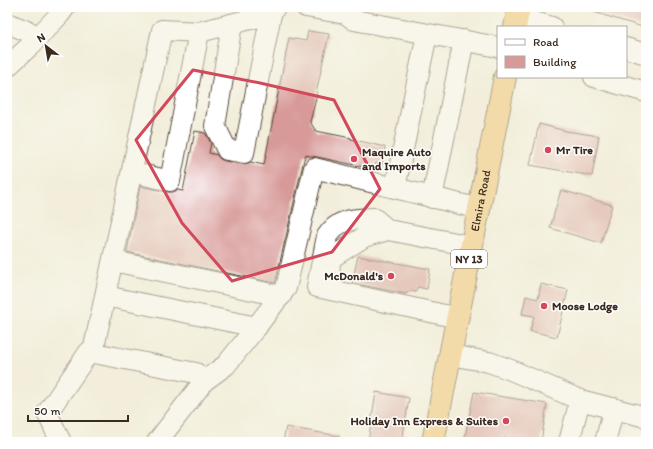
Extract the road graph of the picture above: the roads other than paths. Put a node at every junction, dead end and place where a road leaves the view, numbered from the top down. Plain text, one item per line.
1 (64, 7) edge
2 (306, 7) edge
3 (273, 10) edge
4 (364, 14) edge
5 (517, 17) edge
6 (7, 23) edge
7 (232, 24) junction
8 (548, 26) edge
9 (199, 32) junction
10 (427, 34) junction
11 (39, 36) junction
12 (464, 40) junction
13 (497, 46) edge
14 (627, 48) edge
15 (646, 54) edge
16 (7, 68) edge
17 (505, 78) edge
18 (597, 78) edge
19 (646, 92) edge
20 (132, 172) junction
21 (395, 188) junction
22 (432, 198) junction
23 (480, 209) junction
24 (388, 230) junction
25 (472, 246) junction
26 (113, 261) junction
27 (105, 296) junction
28 (281, 296) junction
29 (420, 310) junction
30 (458, 318) junction
31 (257, 326) junction
32 (93, 352) junction
33 (450, 355) junction
34 (204, 381) junction
35 (580, 400) junction
36 (614, 408) junction
37 (646, 417) edge
38 (61, 442) edge
39 (157, 442) edge
40 (433, 442) edge
41 (569, 442) edge
42 (605, 442) edge

1 - 11 lane
2 - 4 lane
3 - 7 lane
3 - 7 lane
4 - 10 lane
5 - 8 lane
6 - 11 lane
7 - 9 lane
9 - 20 lane
9 - 20 lane
10 - 12 lane
10 - 21 lane
11 - 16 lane
12 - 13 lane
12 - 22 lane
14 - 15 lane
17 - 23 highway, Elmira Road / NY 13
18 - 19 lane
20 - 26 lane
21 - 22 lane
21 - 28 lane
22 - 23 lane
23 - 25 highway, Elmira Road / NY 13
24 - 25 lane
24 - 29 lane
24 - 29 lane
25 - 30 highway, Elmira Road / NY 13
26 - 27 lane
26 - 28 lane
27 - 31 lane
27 - 32 lane
28 - 31 lane
29 - 30 lane
30 - 33 highway, Elmira Road / NY 13
31 - 34 lane
32 - 34 lane
32 - 38 lane
33 - 35 lane
33 - 40 highway, Elmira Road / NY 13
34 - 39 lane
35 - 36 lane
35 - 41 lane
36 - 37 lane
36 - 42 lane

